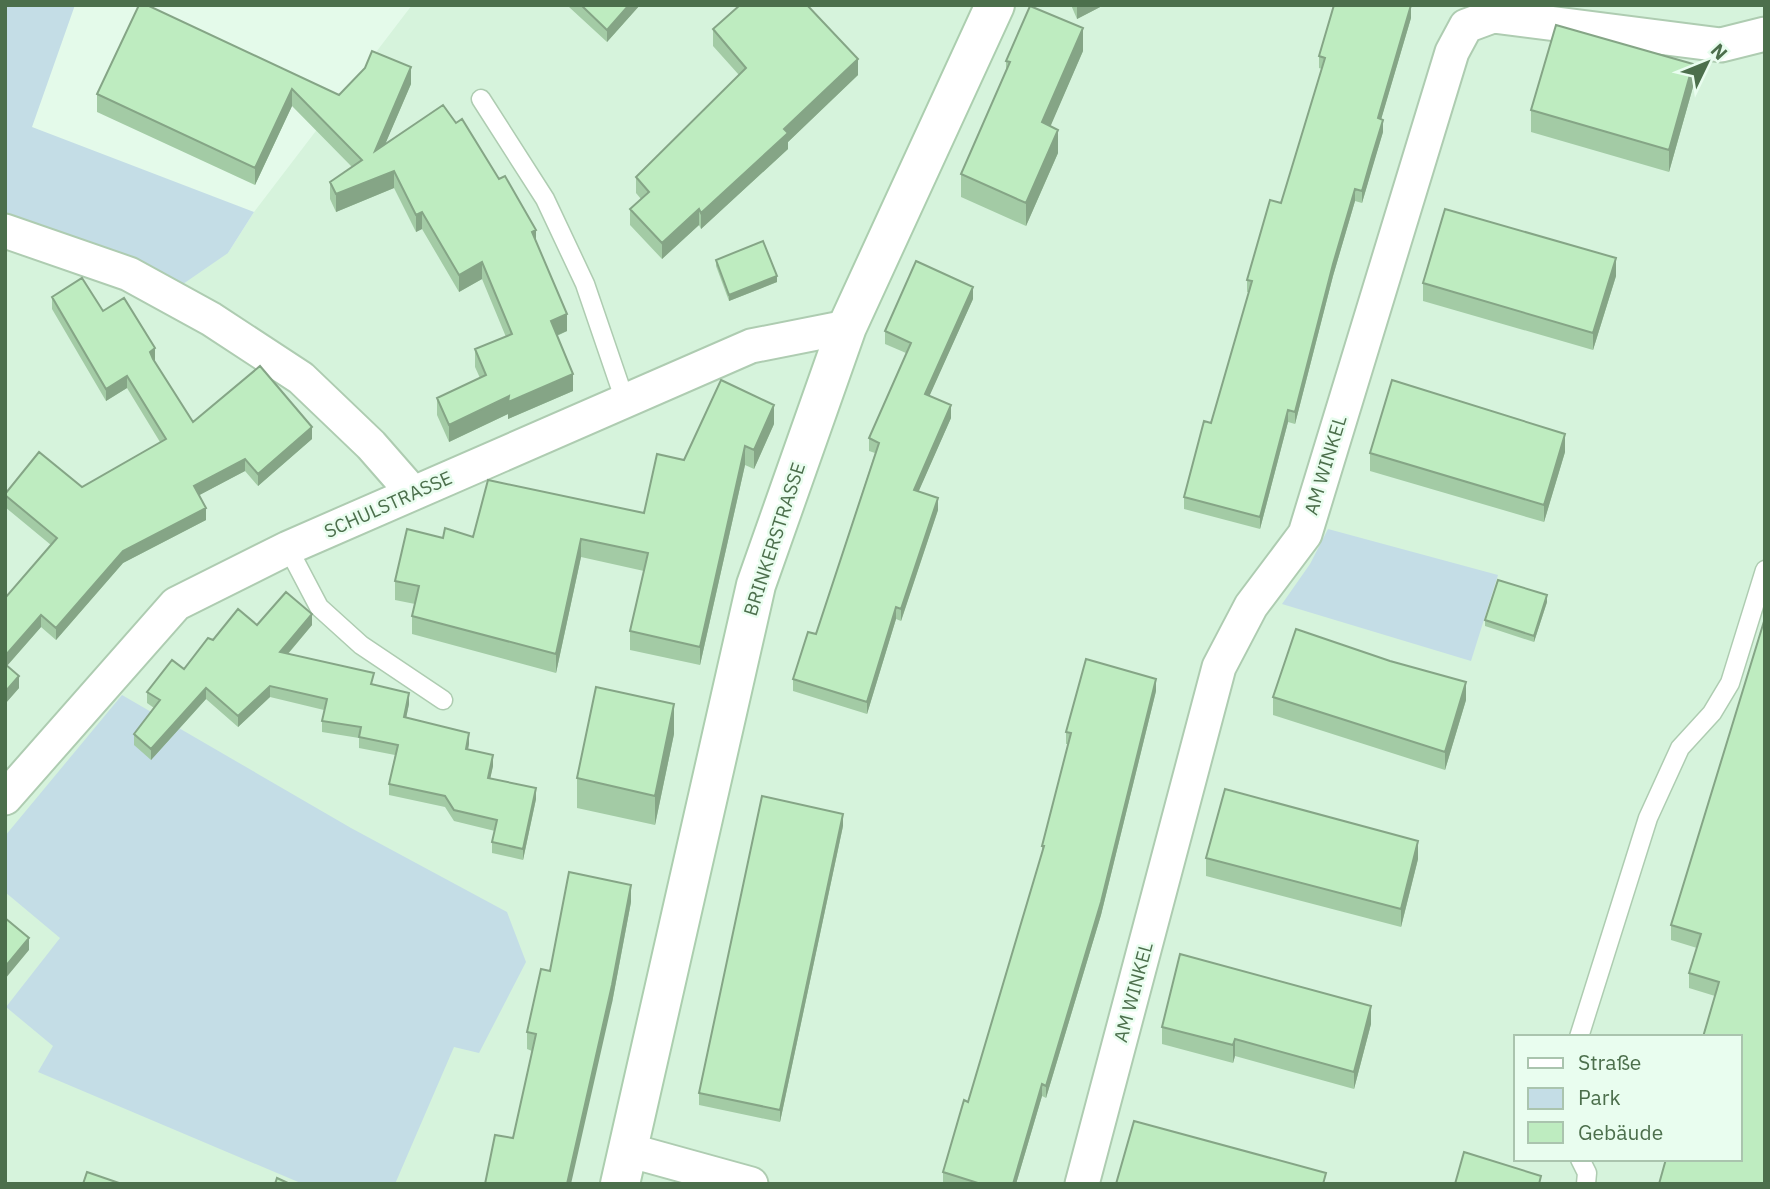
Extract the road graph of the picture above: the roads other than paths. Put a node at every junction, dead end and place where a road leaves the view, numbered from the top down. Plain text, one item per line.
1 (995, 5) edge
2 (1765, 34) edge
3 (481, 99) dead end
4 (5, 231) edge
5 (847, 327) junction
6 (625, 401) junction
7 (413, 493) junction
8 (288, 548) junction
9 (1765, 570) edge
10 (443, 700) dead end
11 (5, 798) edge
12 (1580, 1035) edge
13 (1581, 1161) edge
14 (624, 1167) edge
15 (751, 1184) edge
16 (1082, 1184) edge
17 (1586, 1184) edge

1 - 5 street, BRINKERSTRASSE
2 - 16 street, AM WINKEL
3 - 6 lane
4 - 7 street
5 - 6 street, SCHULSTRASSE
5 - 14 street, BRINKERSTRASSE
6 - 7 street, SCHULSTRASSE
7 - 8 street, SCHULSTRASSE
8 - 10 lane
8 - 11 street, SCHULSTRASSE
9 - 12 lane
13 - 17 lane
14 - 15 street

